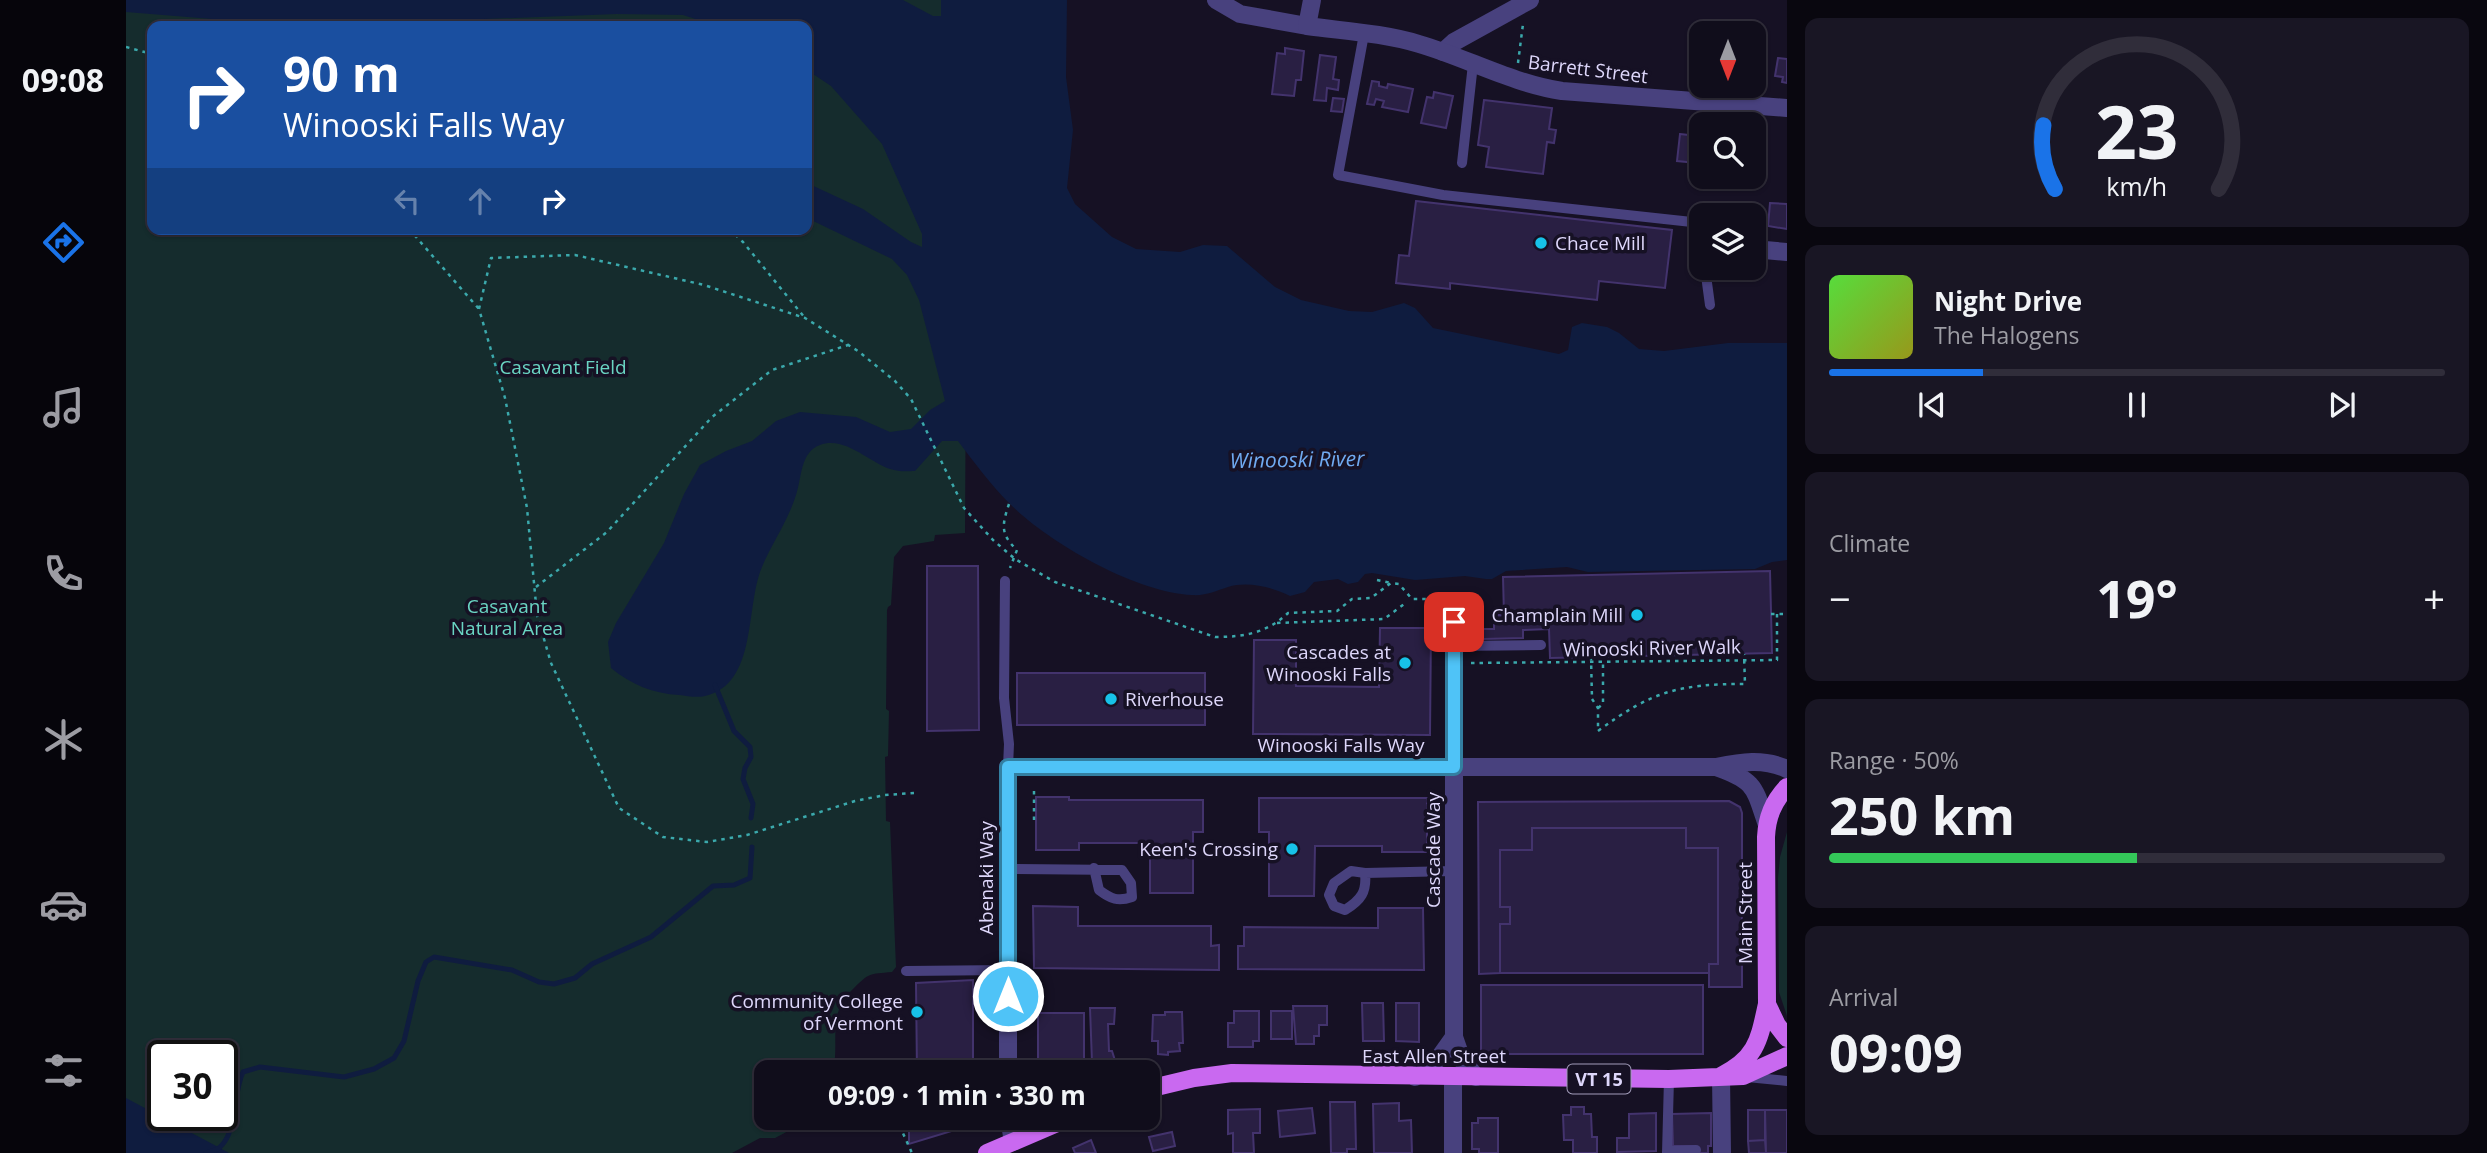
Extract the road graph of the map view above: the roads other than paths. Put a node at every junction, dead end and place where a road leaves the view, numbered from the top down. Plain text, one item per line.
1 (1216, 0) edge
2 (1312, 0) edge
3 (1530, 0) edge
4 (1307, 26) junction
5 (1364, 34) junction
6 (1443, 52) junction
7 (1474, 64) junction
8 (1787, 108) edge
9 (1462, 163) dead end
10 (1689, 222) edge
11 (1766, 250) edge
12 (1787, 252) edge
13 (1707, 280) edge
14 (1710, 305) dead end
15 (1005, 581) dead end
16 (1454, 635) junction
17 (1432, 637) dead end
18 (1541, 645) dead end
19 (1008, 767) junction
20 (1454, 767) junction
21 (1716, 767) junction
22 (1787, 769) edge
23 (1787, 787) edge
24 (1767, 825) junction
25 (1094, 868) dead end
26 (1007, 869) junction
27 (1454, 871) junction
28 (1366, 873) dead end
29 (1008, 970) junction
30 (906, 971) dead end
31 (1767, 1004) junction
32 (1454, 1037) junction
33 (1787, 1038) edge
34 (1787, 1056) edge
35 (1008, 1060) edge
36 (1721, 1076) junction
37 (1743, 1076) junction
38 (1415, 1077) junction
39 (1453, 1077) junction
40 (1476, 1077) junction
41 (1669, 1079) junction
42 (1787, 1081) edge
43 (1160, 1086) edge
44 (1043, 1130) edge
45 (1007, 1147) edge
46 (1696, 1150) dead end
47 (1718, 1151) edge
48 (1667, 1152) edge
49 (987, 1153) edge
50 (1453, 1153) edge

1 - 4 street, Barrett Street
2 - 4 street
3 - 6 street
4 - 5 street, Barrett Street
5 - 6 street, Barrett Street
5 - 10 lane
6 - 7 street, Barrett Street
7 - 8 street, Barrett Street
7 - 9 lane
11 - 12 street
13 - 14 lane
15 - 19 lane
16 - 17 lane
16 - 18 lane
16 - 20 street, Cascade Way
19 - 20 street, Winooski Falls Way
19 - 26 street, Abenaki Way
20 - 21 street, Winooski Falls Way
20 - 27 street, Cascade Way
21 - 22 street, Winooski Falls Way
21 - 24 street, Winooski Falls Way
23 - 24 main road, Main Street
24 - 31 main road, Main Street
25 - 26 lane
26 - 29 street, Abenaki Way
27 - 28 lane
27 - 32 street, Cascade Way
29 - 30 lane
29 - 35 street, Abenaki Way
31 - 33 main road, Main Street
31 - 36 main road
32 - 38 street
32 - 40 street, Cascade Way
34 - 37 main road, East Allen Street / VT 15
36 - 37 main road, East Allen Street / VT 15
36 - 41 main road, East Allen Street / VT 15
36 - 47 street
37 - 42 lane, East Allen Street
38 - 39 main road, East Allen Street / VT 15
38 - 43 main road, East Allen Street / VT 15
39 - 40 main road, East Allen Street / VT 15
39 - 50 street
40 - 41 main road, East Allen Street / VT 15
41 - 48 lane
44 - 45 main road
45 - 49 main road
46 - 48 lane

